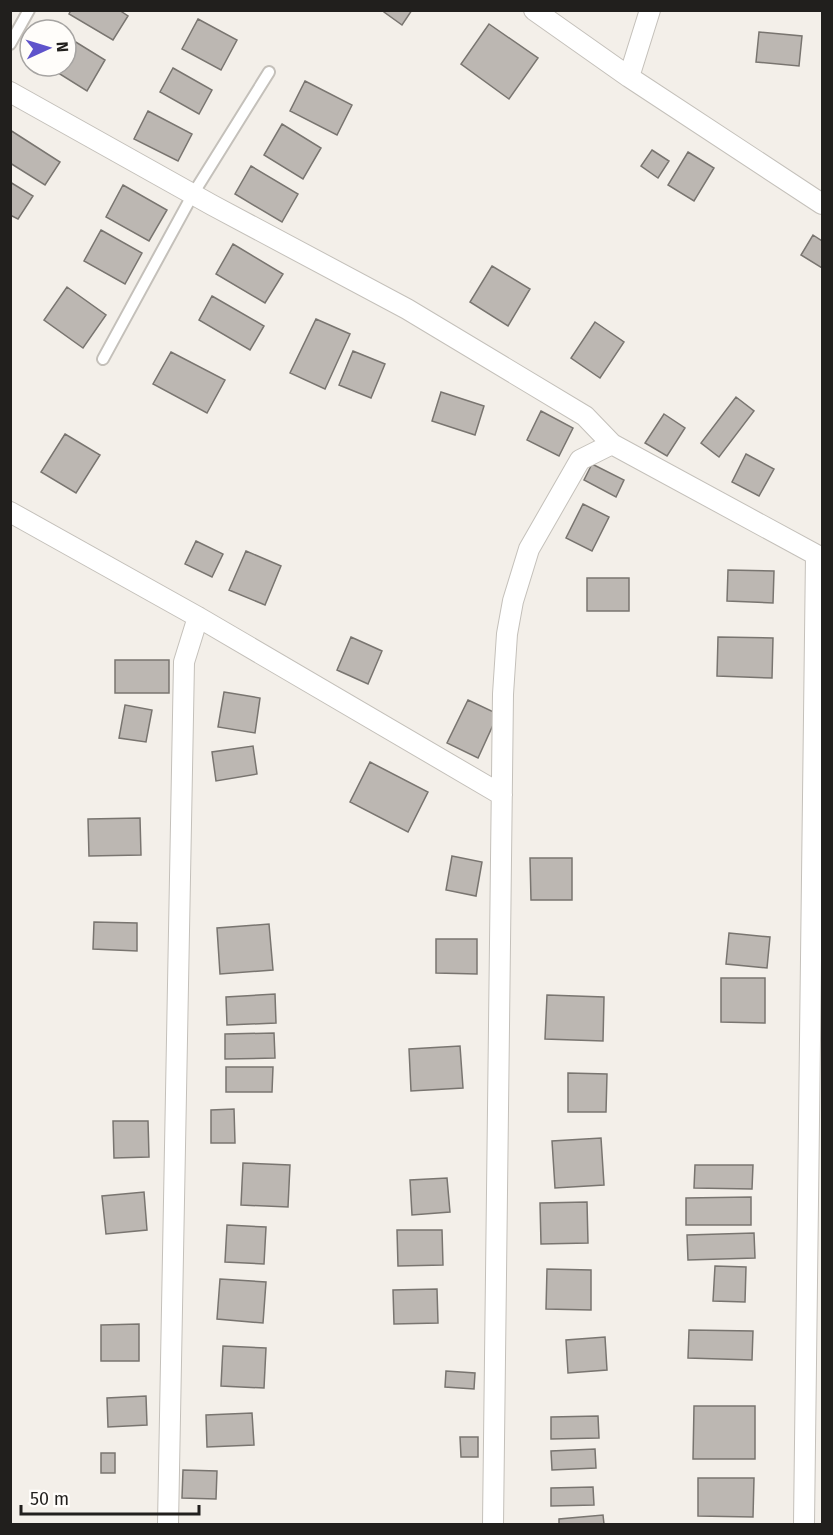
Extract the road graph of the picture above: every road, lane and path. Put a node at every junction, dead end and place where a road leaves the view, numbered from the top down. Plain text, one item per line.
1 (29, 10) edge
2 (534, 10) edge
3 (650, 10) edge
4 (10, 44) edge
5 (268, 72) dead end
6 (629, 76) junction
7 (10, 92) edge
8 (193, 194) junction
9 (822, 204) edge
10 (103, 359) dead end
11 (612, 444) junction
12 (10, 512) edge
13 (819, 557) edge
14 (198, 616) junction
15 (502, 795) junction
16 (168, 1524) edge
17 (493, 1524) edge
18 (804, 1524) edge

1 - 4 lane
2 - 6 street
3 - 6 street
5 - 8 lane
6 - 9 street
7 - 8 street
8 - 10 lane
8 - 11 street
11 - 13 street
11 - 15 street
12 - 14 street
13 - 18 street
14 - 15 street
14 - 16 street
15 - 17 street

